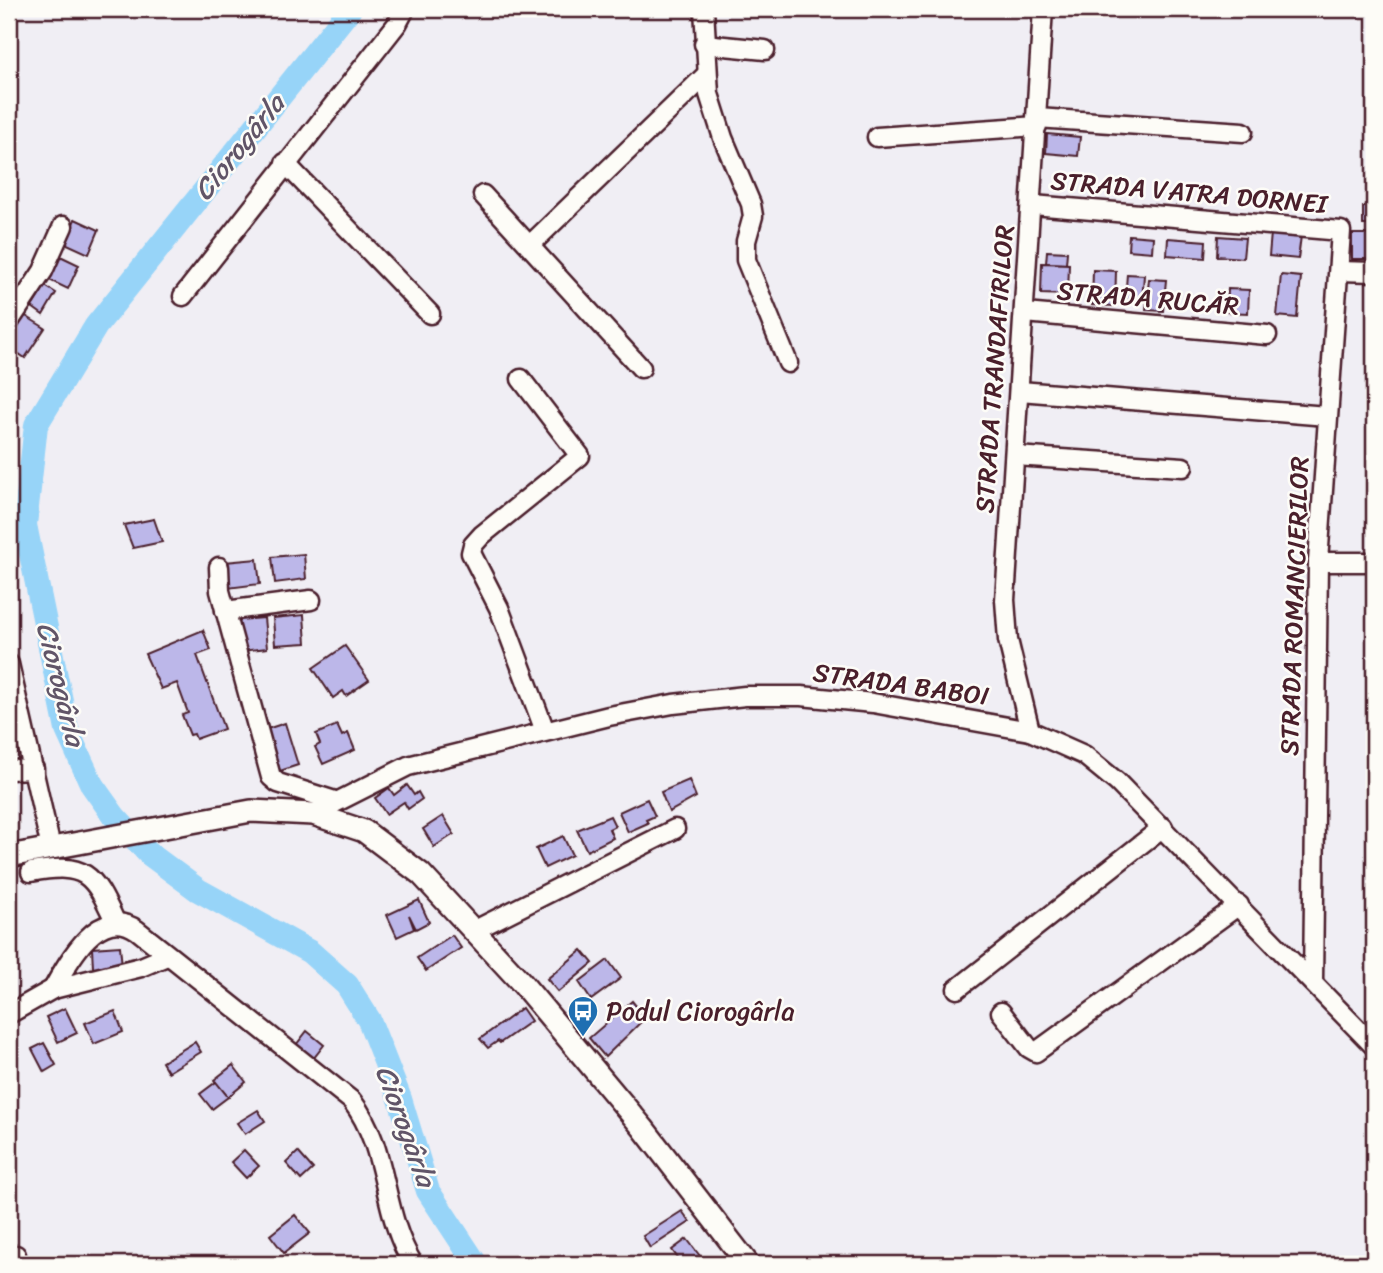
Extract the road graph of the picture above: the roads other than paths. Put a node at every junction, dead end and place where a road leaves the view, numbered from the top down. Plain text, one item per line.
1 (405, 9) edge
2 (704, 9) edge
3 (1043, 9) edge
4 (704, 44) junction
5 (765, 50) dead end
6 (706, 75) junction
7 (1037, 122) junction
8 (1243, 132) dead end
9 (877, 137) dead end
10 (285, 163) junction
11 (483, 195) dead end
12 (1033, 205) junction
13 (62, 226) dead end
14 (1341, 231) joint
15 (531, 244) junction
16 (1339, 271) junction
17 (1374, 272) edge
18 (183, 296) dead end
19 (1025, 313) junction
20 (430, 314) dead end
21 (9, 322) edge
22 (1266, 335) dead end
23 (789, 363) dead end
24 (640, 368) dead end
25 (521, 379) dead end
26 (1020, 391) junction
27 (1327, 416) junction
28 (1015, 456) junction
29 (1183, 467) dead end
30 (1318, 562) junction
31 (1374, 562) edge
32 (219, 566) dead end
33 (311, 600) dead end
34 (225, 611) junction
35 (9, 664) edge
36 (1030, 731) junction
37 (545, 732) junction
38 (34, 769) junction
39 (9, 770) edge
40 (335, 801) junction
41 (313, 814) junction
42 (1163, 827) junction
43 (675, 829) dead end
44 (55, 847) junction
45 (9, 856) edge
46 (31, 872) dead end
47 (1239, 905) junction
48 (115, 921) junction
49 (475, 930) junction
50 (167, 956) junction
51 (1313, 983) junction
52 (53, 989) junction
53 (957, 989) dead end
54 (1001, 1012) dead end
55 (9, 1014) edge
56 (1367, 1028) edge
57 (1374, 1046) edge
58 (414, 1264) edge
59 (748, 1264) edge

1 - 10 street
2 - 4 street
3 - 7 street, STRADA TRANDAFIRILOR
4 - 5 street
4 - 6 street
6 - 15 street
6 - 23 street
7 - 8 street
7 - 9 street
7 - 12 street, STRADA TRANDAFIRILOR
10 - 18 street
10 - 20 street
11 - 15 street
12 - 14 street, STRADA VATRA DORNEI
12 - 19 street, STRADA TRANDAFIRILOR
13 - 21 street
14 - 16 street, STRADA ROMANCIERILOR
15 - 24 street
16 - 17 street
16 - 27 street, STRADA ROMANCIERILOR
19 - 22 street, STRADA RUCĂR
19 - 26 street, STRADA TRANDAFIRILOR
25 - 37 street
26 - 27 street
26 - 28 street, STRADA TRANDAFIRILOR
27 - 30 street, STRADA ROMANCIERILOR
28 - 29 street
28 - 36 street, STRADA TRANDAFIRILOR
30 - 31 street
30 - 51 street, STRADA ROMANCIERILOR
32 - 34 street
33 - 34 street
34 - 40 street
35 - 38 street
36 - 37 street, STRADA BABOI
36 - 42 street, STRADA BABOI
37 - 40 street, STRADA BABOI
38 - 39 street
38 - 44 street
40 - 41 street, STRADA BABOI
41 - 44 main road
41 - 49 main road
42 - 47 street, STRADA BABOI
42 - 53 street
43 - 49 street
44 - 45 main road
46 - 48 street
47 - 51 street, STRADA BABOI
47 - 54 street
48 - 50 street
48 - 52 street
49 - 59 main road
50 - 52 street
50 - 58 street
51 - 56 street, STRADA BABOI
52 - 55 street
56 - 57 street, STRADA BABOI

